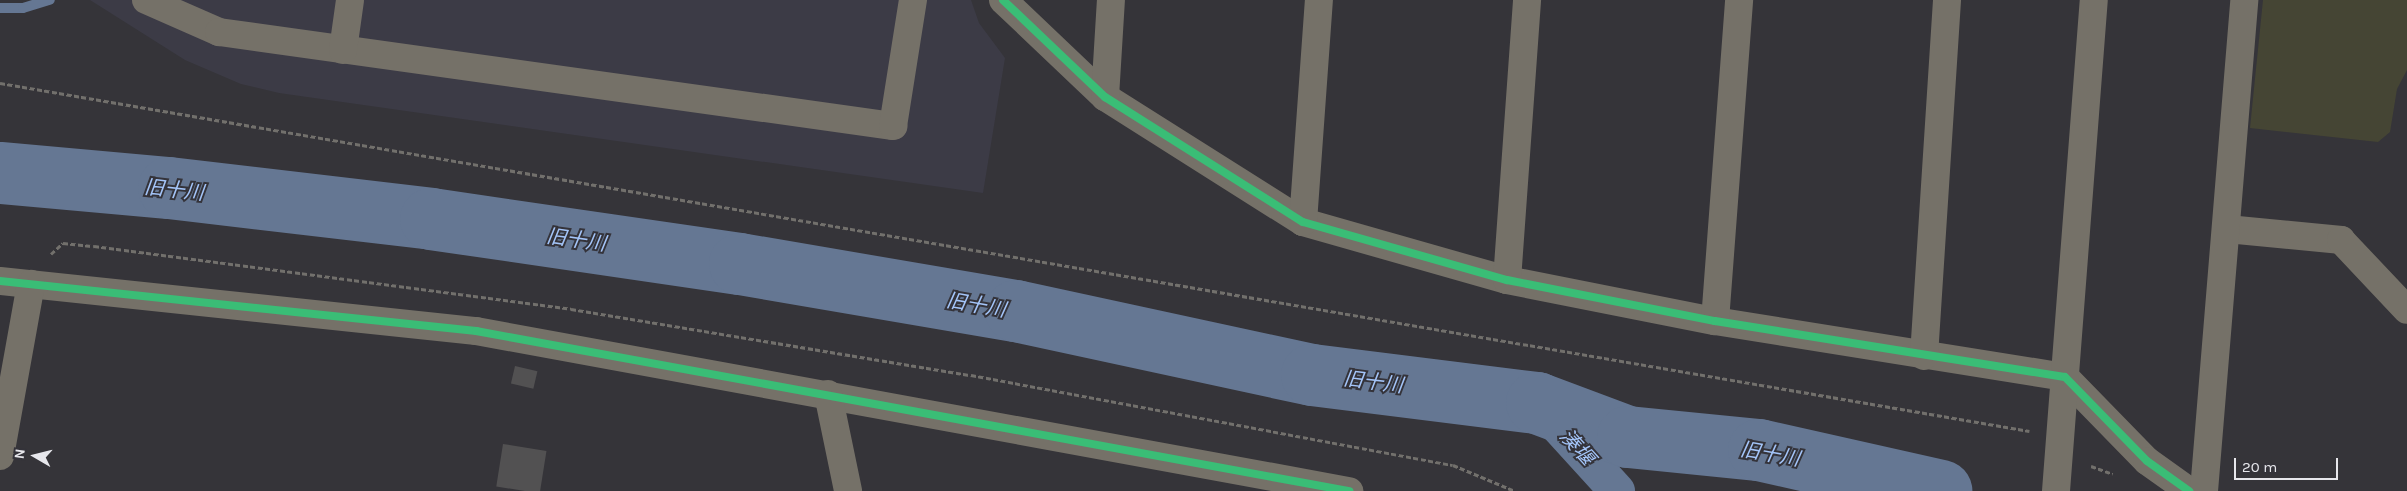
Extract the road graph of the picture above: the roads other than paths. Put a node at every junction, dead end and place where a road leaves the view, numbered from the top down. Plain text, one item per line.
1 (146, 0) edge
2 (350, 0) edge
3 (913, 0) edge
4 (1003, 0) edge
5 (1111, 0) edge
6 (1319, 0) edge
7 (1527, 0) edge
8 (1739, 0) edge
9 (1947, 0) edge
10 (2094, 0) edge
11 (2244, 0) edge
12 (343, 50) junction
13 (1105, 97) junction
14 (1303, 222) junction
15 (2227, 230) junction
16 (1507, 280) junction
17 (0, 281) edge
18 (31, 284) junction
19 (2407, 310) edge
20 (1715, 321) junction
21 (1924, 356) junction
22 (2065, 377) junction
23 (828, 394) junction
24 (0, 456) edge
25 (1240, 481) edge
26 (2056, 484) edge
27 (848, 491) edge
28 (1349, 491) edge
29 (2189, 491) edge
30 (2204, 491) edge

1 - 12 street
2 - 12 street
3 - 12 street
4 - 13 street
5 - 13 street
6 - 14 street
7 - 16 street
8 - 20 street
9 - 21 street
10 - 22 street
11 - 15 street
13 - 14 street
14 - 16 street
15 - 19 street
15 - 30 street
16 - 20 street
17 - 18 street
18 - 23 street
18 - 24 street
20 - 21 street
21 - 22 street
22 - 26 street
22 - 29 street
23 - 25 street
23 - 27 street
25 - 28 street

